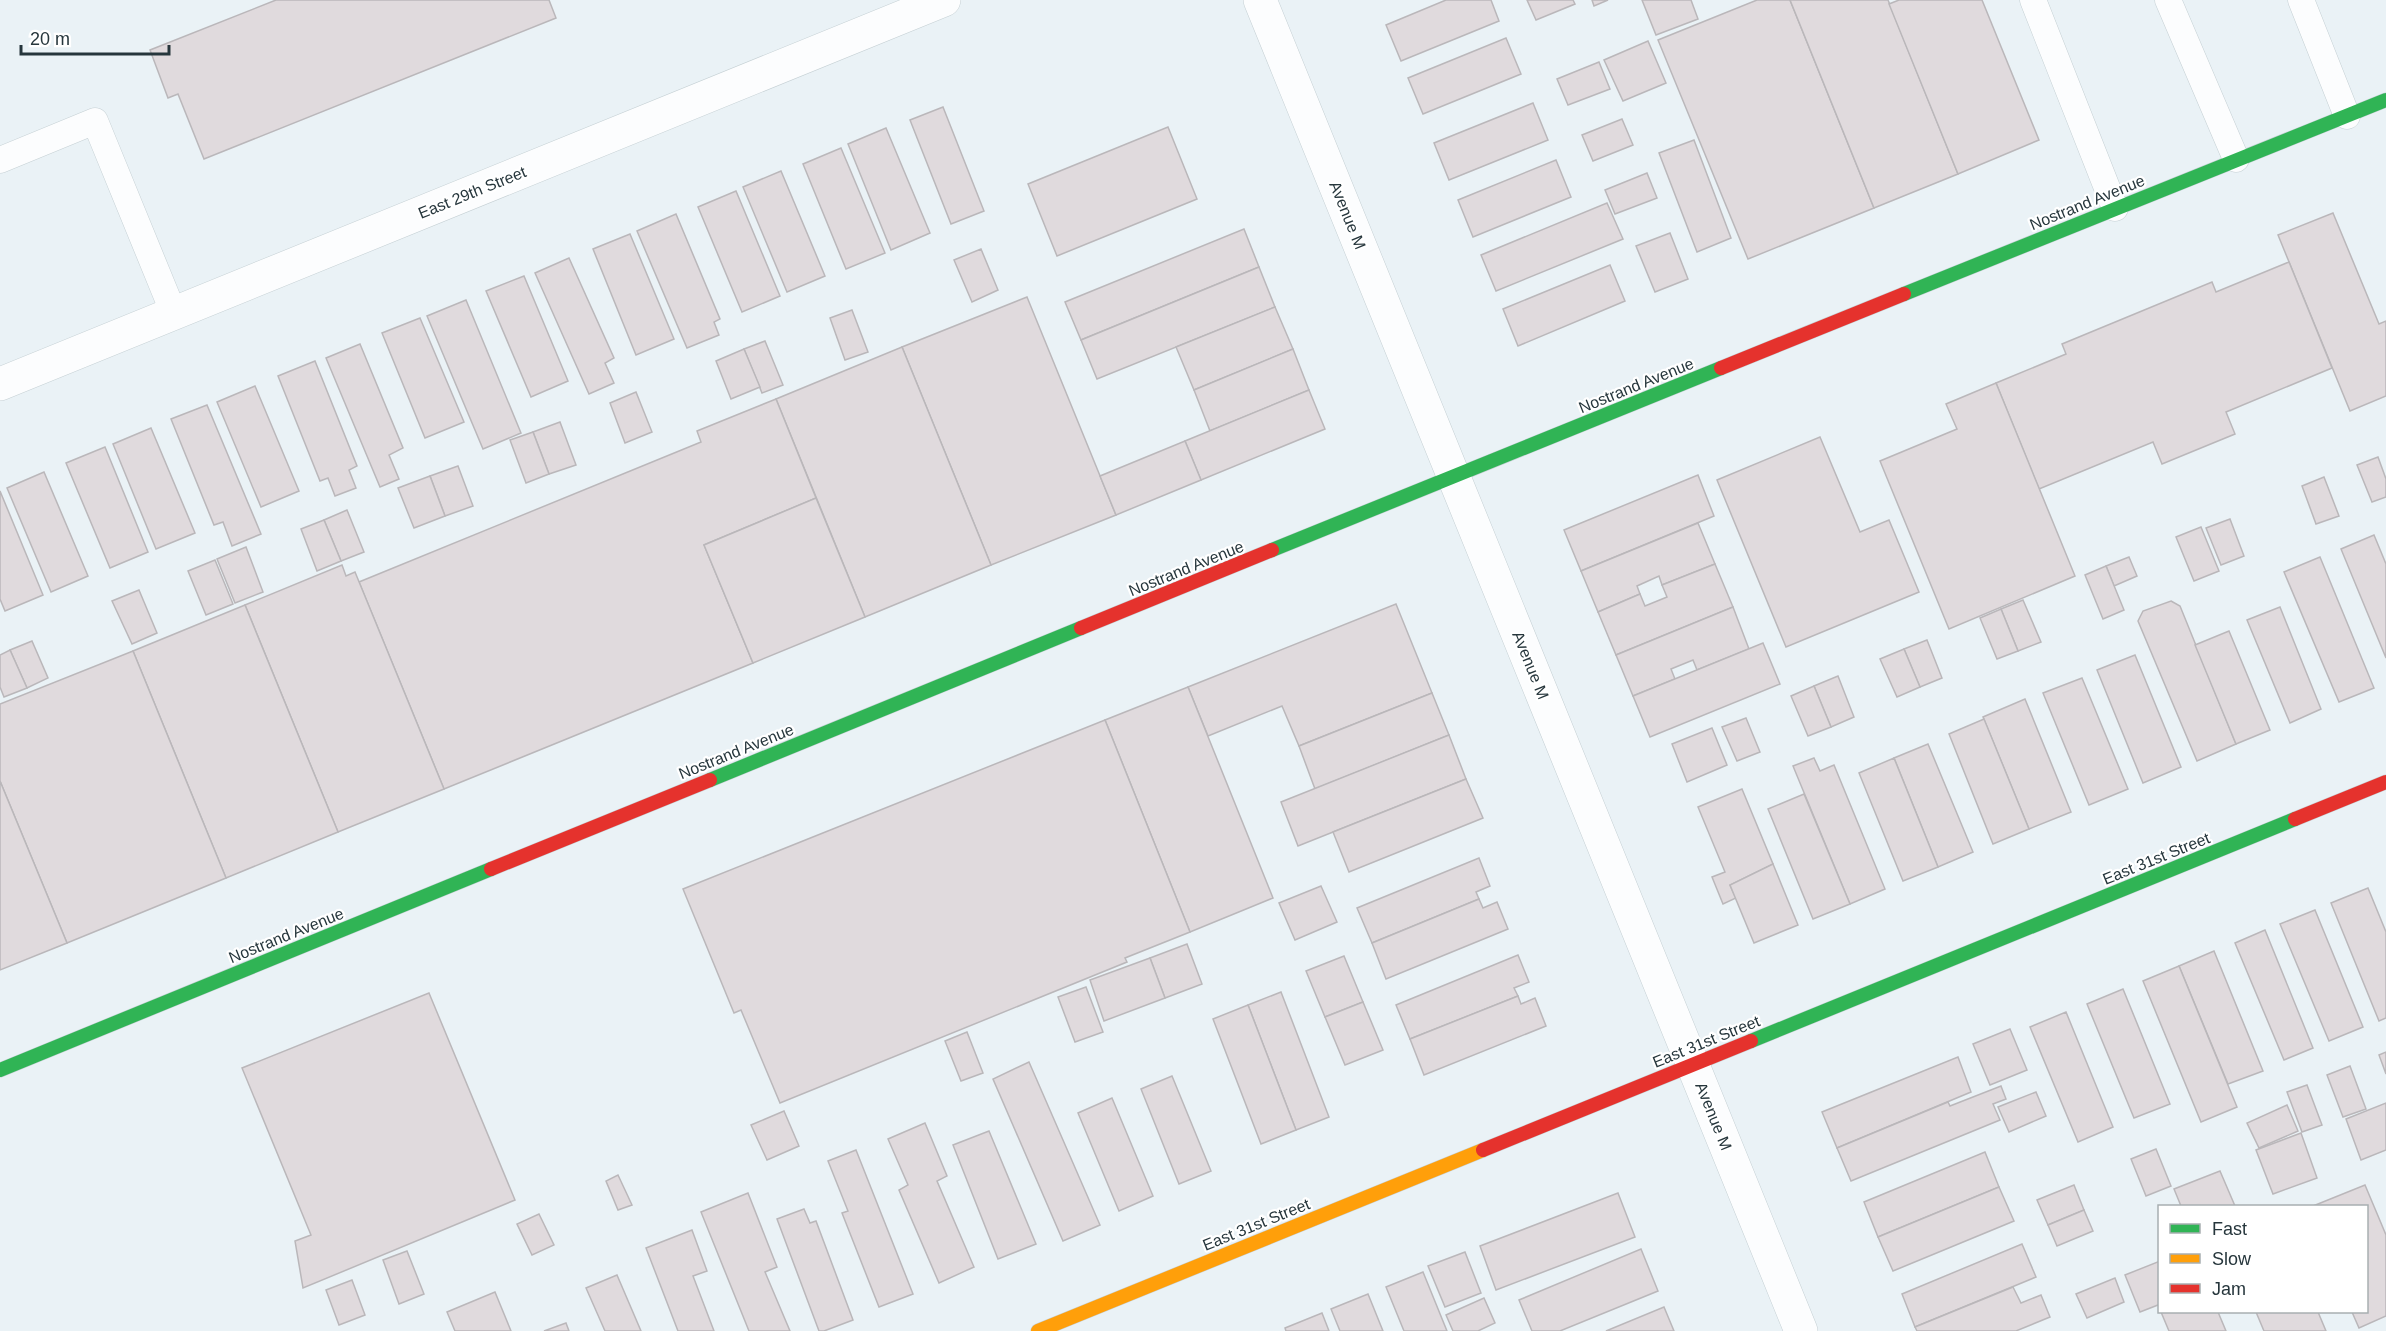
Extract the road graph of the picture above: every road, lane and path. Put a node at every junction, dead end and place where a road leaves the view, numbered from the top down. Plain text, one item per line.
1 (944, 0) edge
2 (1260, 0) edge
3 (2033, 0) edge
4 (2168, 0) edge
5 (2301, 0) edge
6 (2386, 100) edge
7 (2347, 116) junction
8 (2236, 159) junction
9 (0, 160) edge
10 (2115, 208) junction
11 (174, 314) junction
12 (0, 384) edge
13 (1454, 476) junction
14 (2386, 782) edge
15 (1693, 1064) junction
16 (0, 1070) edge
17 (1038, 1331) edge
18 (1801, 1331) edge

1 - 11 street, East 29th Street
2 - 13 street, Avenue M
3 - 10 lane
4 - 8 lane
5 - 7 lane
6 - 7 main road, Nostrand Avenue
7 - 8 main road, Nostrand Avenue
8 - 10 main road, Nostrand Avenue
9 - 11 lane
10 - 13 main road, Nostrand Avenue
11 - 12 street, East 29th Street
13 - 15 street, Avenue M
13 - 16 main road, Nostrand Avenue
14 - 15 main road, East 31st Street
15 - 17 main road, East 31st Street
15 - 18 street, Avenue M

